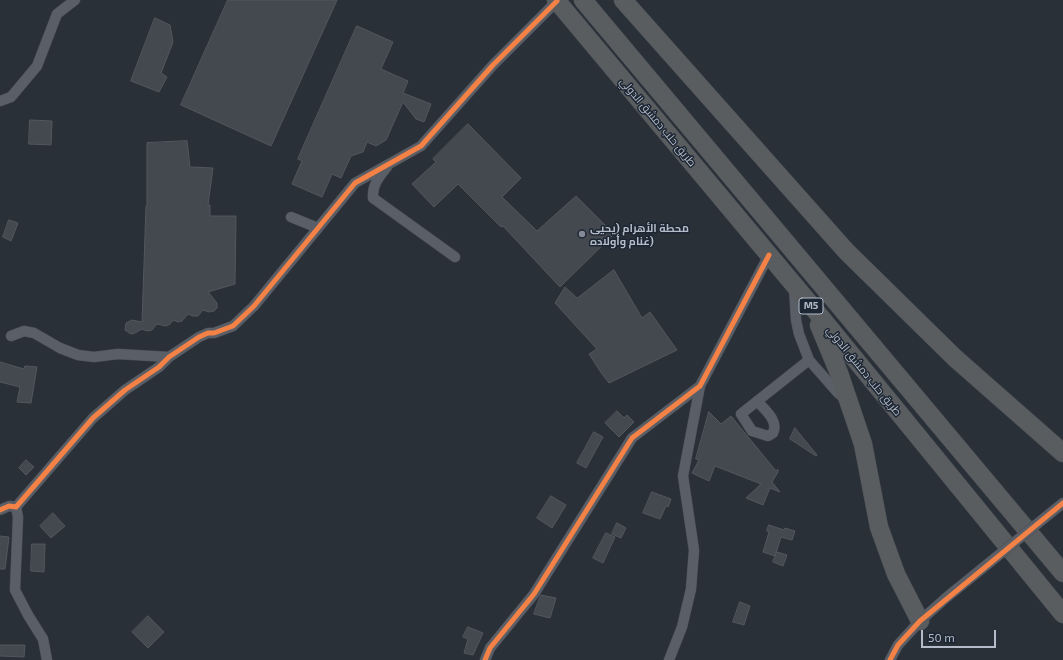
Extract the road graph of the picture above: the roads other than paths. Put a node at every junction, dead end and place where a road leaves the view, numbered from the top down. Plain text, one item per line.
1 (75, 0) edge
2 (557, 0) edge
3 (583, 0) edge
4 (623, 0) edge
5 (0, 101) edge
6 (389, 164) junction
7 (291, 217) dead end
8 (318, 228) junction
9 (769, 255) junction
10 (455, 257) dead end
11 (794, 285) junction
12 (810, 304) junction
13 (11, 336) dead end
14 (169, 357) junction
15 (809, 360) junction
16 (700, 386) junction
17 (757, 401) dead end
18 (850, 403) junction
19 (1063, 453) edge
20 (1063, 503) edge
21 (16, 507) junction
22 (0, 510) edge
23 (1063, 572) edge
24 (1063, 614) edge
25 (920, 621) junction
26 (47, 660) edge
27 (485, 660) edge
28 (669, 660) edge
29 (890, 660) edge

1 - 5 street
2 - 6 street
2 - 9 highway, طريق حلب دمشق الدولي / M5
3 - 23 highway, طريق حلب دمشق الدولي / M5
4 - 19 highway
6 - 8 street
6 - 10 street
7 - 8 street
8 - 14 street
9 - 11 highway, طريق حلب دمشق الدولي / M5
9 - 16 street
11 - 12 highway, طريق حلب دمشق الدولي / M5
11 - 15 street
12 - 18 highway
12 - 24 highway, طريق حلب دمشق الدولي / M5
13 - 14 street
14 - 21 street
15 - 17 street
15 - 18 street
16 - 27 street
16 - 28 street
18 - 25 highway
20 - 25 street, bridge
21 - 22 street
21 - 26 street
25 - 29 street

